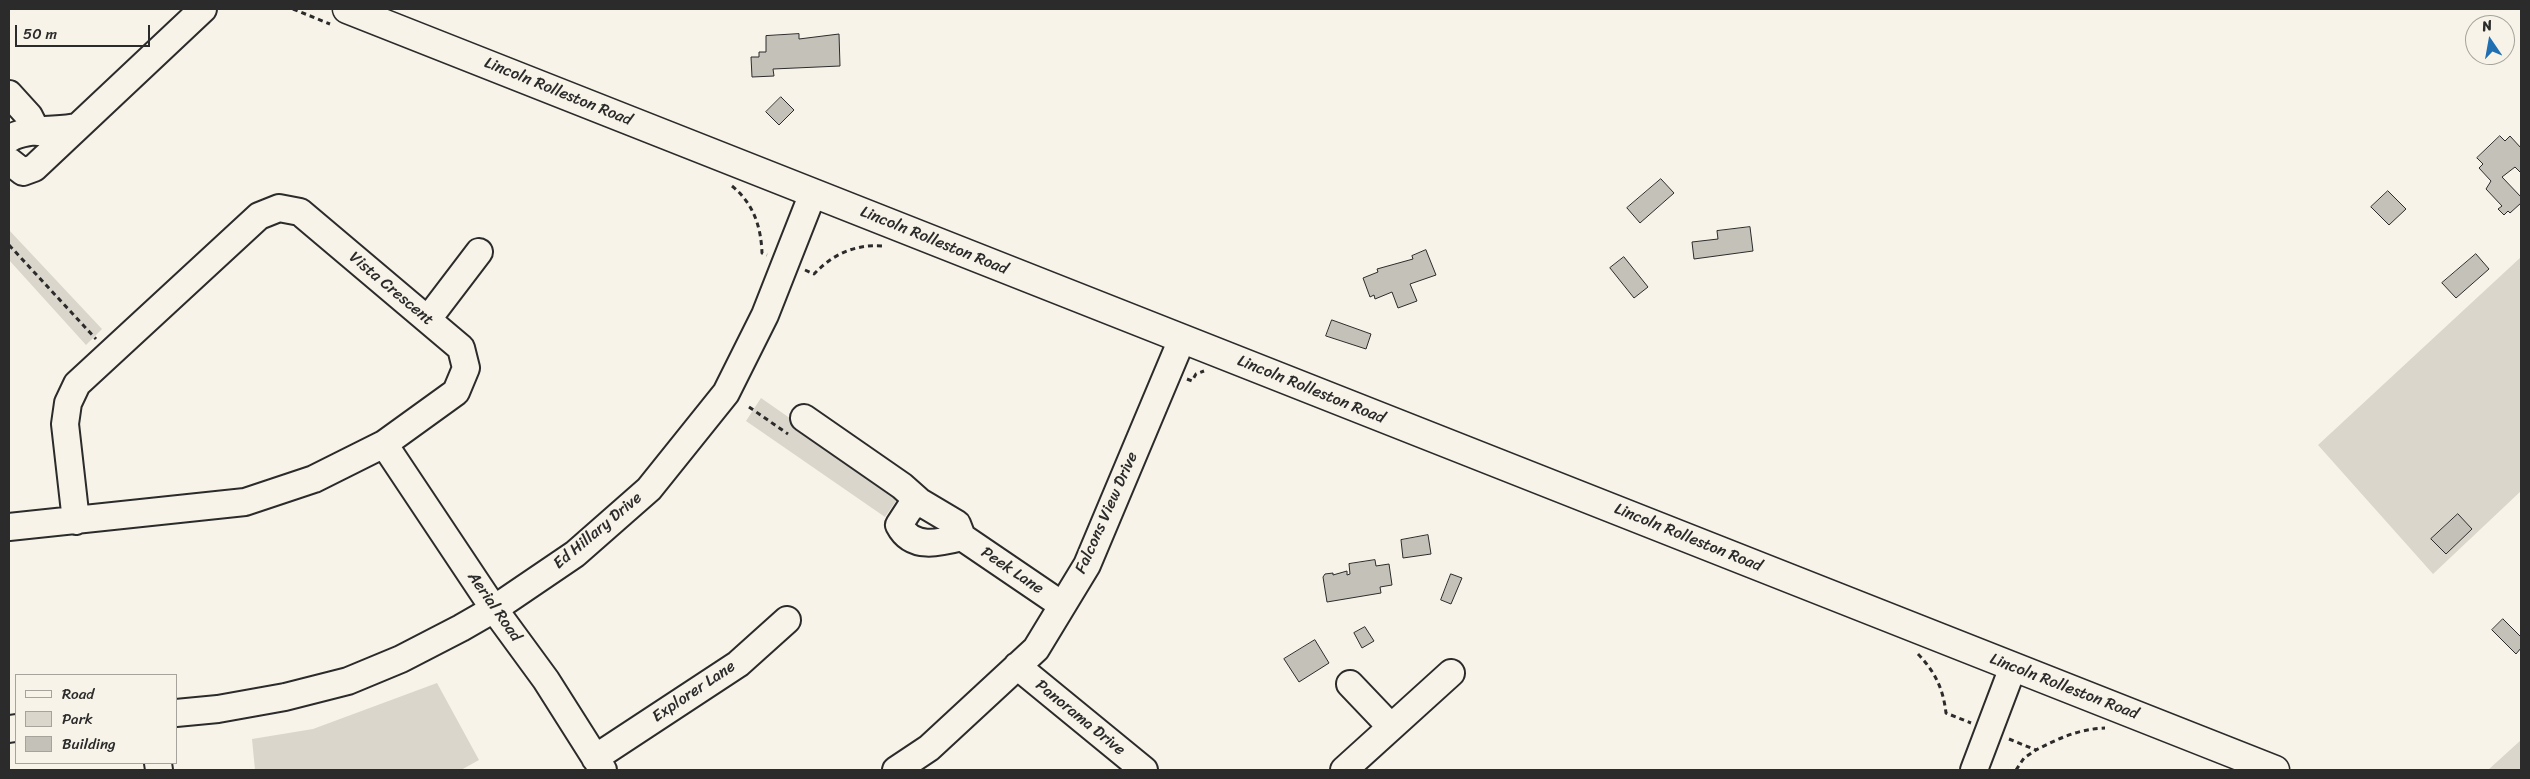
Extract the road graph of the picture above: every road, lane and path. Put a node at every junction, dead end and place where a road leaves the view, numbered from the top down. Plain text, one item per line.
1 (203, 9) edge
2 (347, 9) edge
3 (9, 94) edge
4 (77, 127) junction
5 (37, 132) junction
6 (9, 140) edge
7 (9, 161) edge
8 (813, 193) junction
9 (9, 245) edge
10 (887, 246) dead end
11 (479, 252) dead end
12 (802, 269) dead end
13 (428, 319) junction
14 (1182, 339) junction
15 (97, 340) dead end
16 (804, 418) dead end
17 (384, 444) junction
18 (920, 502) junction
19 (76, 520) junction
20 (9, 527) edge
21 (962, 537) junction
22 (1062, 605) junction
23 (494, 609) junction
24 (787, 620) dead end
25 (1017, 666) junction
26 (2013, 667) junction
27 (1450, 673) dead end
28 (1350, 684) dead end
29 (178, 713) edge
30 (1391, 727) junction
31 (2108, 728) dead end
32 (2006, 738) dead end
33 (2036, 750) junction
34 (599, 764) edge
35 (896, 770) edge
36 (1144, 770) edge
37 (1344, 770) edge
38 (1974, 770) edge
39 (2016, 770) edge
40 (2275, 770) edge

1 - 4 street
2 - 8 main road, Lincoln Rolleston Road
3 - 5 street
4 - 5 street
4 - 7 street
5 - 6 street
8 - 14 main road, Lincoln Rolleston Road
8 - 23 street, Ed Hillary Drive
9 - 15 path
10 - 12 path
11 - 13 street
13 - 17 street, Vista Crescent
13 - 19 street, Vista Crescent
14 - 22 street, Falcons View Drive
14 - 26 main road, Lincoln Rolleston Road
16 - 18 street, Peek Lane
17 - 19 street, Vista Crescent
17 - 23 street, Aerial Road
18 - 21 street, Peek Lane
18 - 21 street
19 - 20 street, Vista Crescent
21 - 22 street, Peek Lane
22 - 25 street, Falcons View Drive
23 - 29 street, Ed Hillary Drive
23 - 34 street, Aerial Road
24 - 34 street, Explorer Lane
25 - 35 street, Falcons View Drive
25 - 36 street, Panorama Drive
26 - 38 street
26 - 40 main road, Lincoln Rolleston Road
27 - 30 street
28 - 30 street
30 - 37 street
31 - 33 path
32 - 33 path
33 - 39 path

